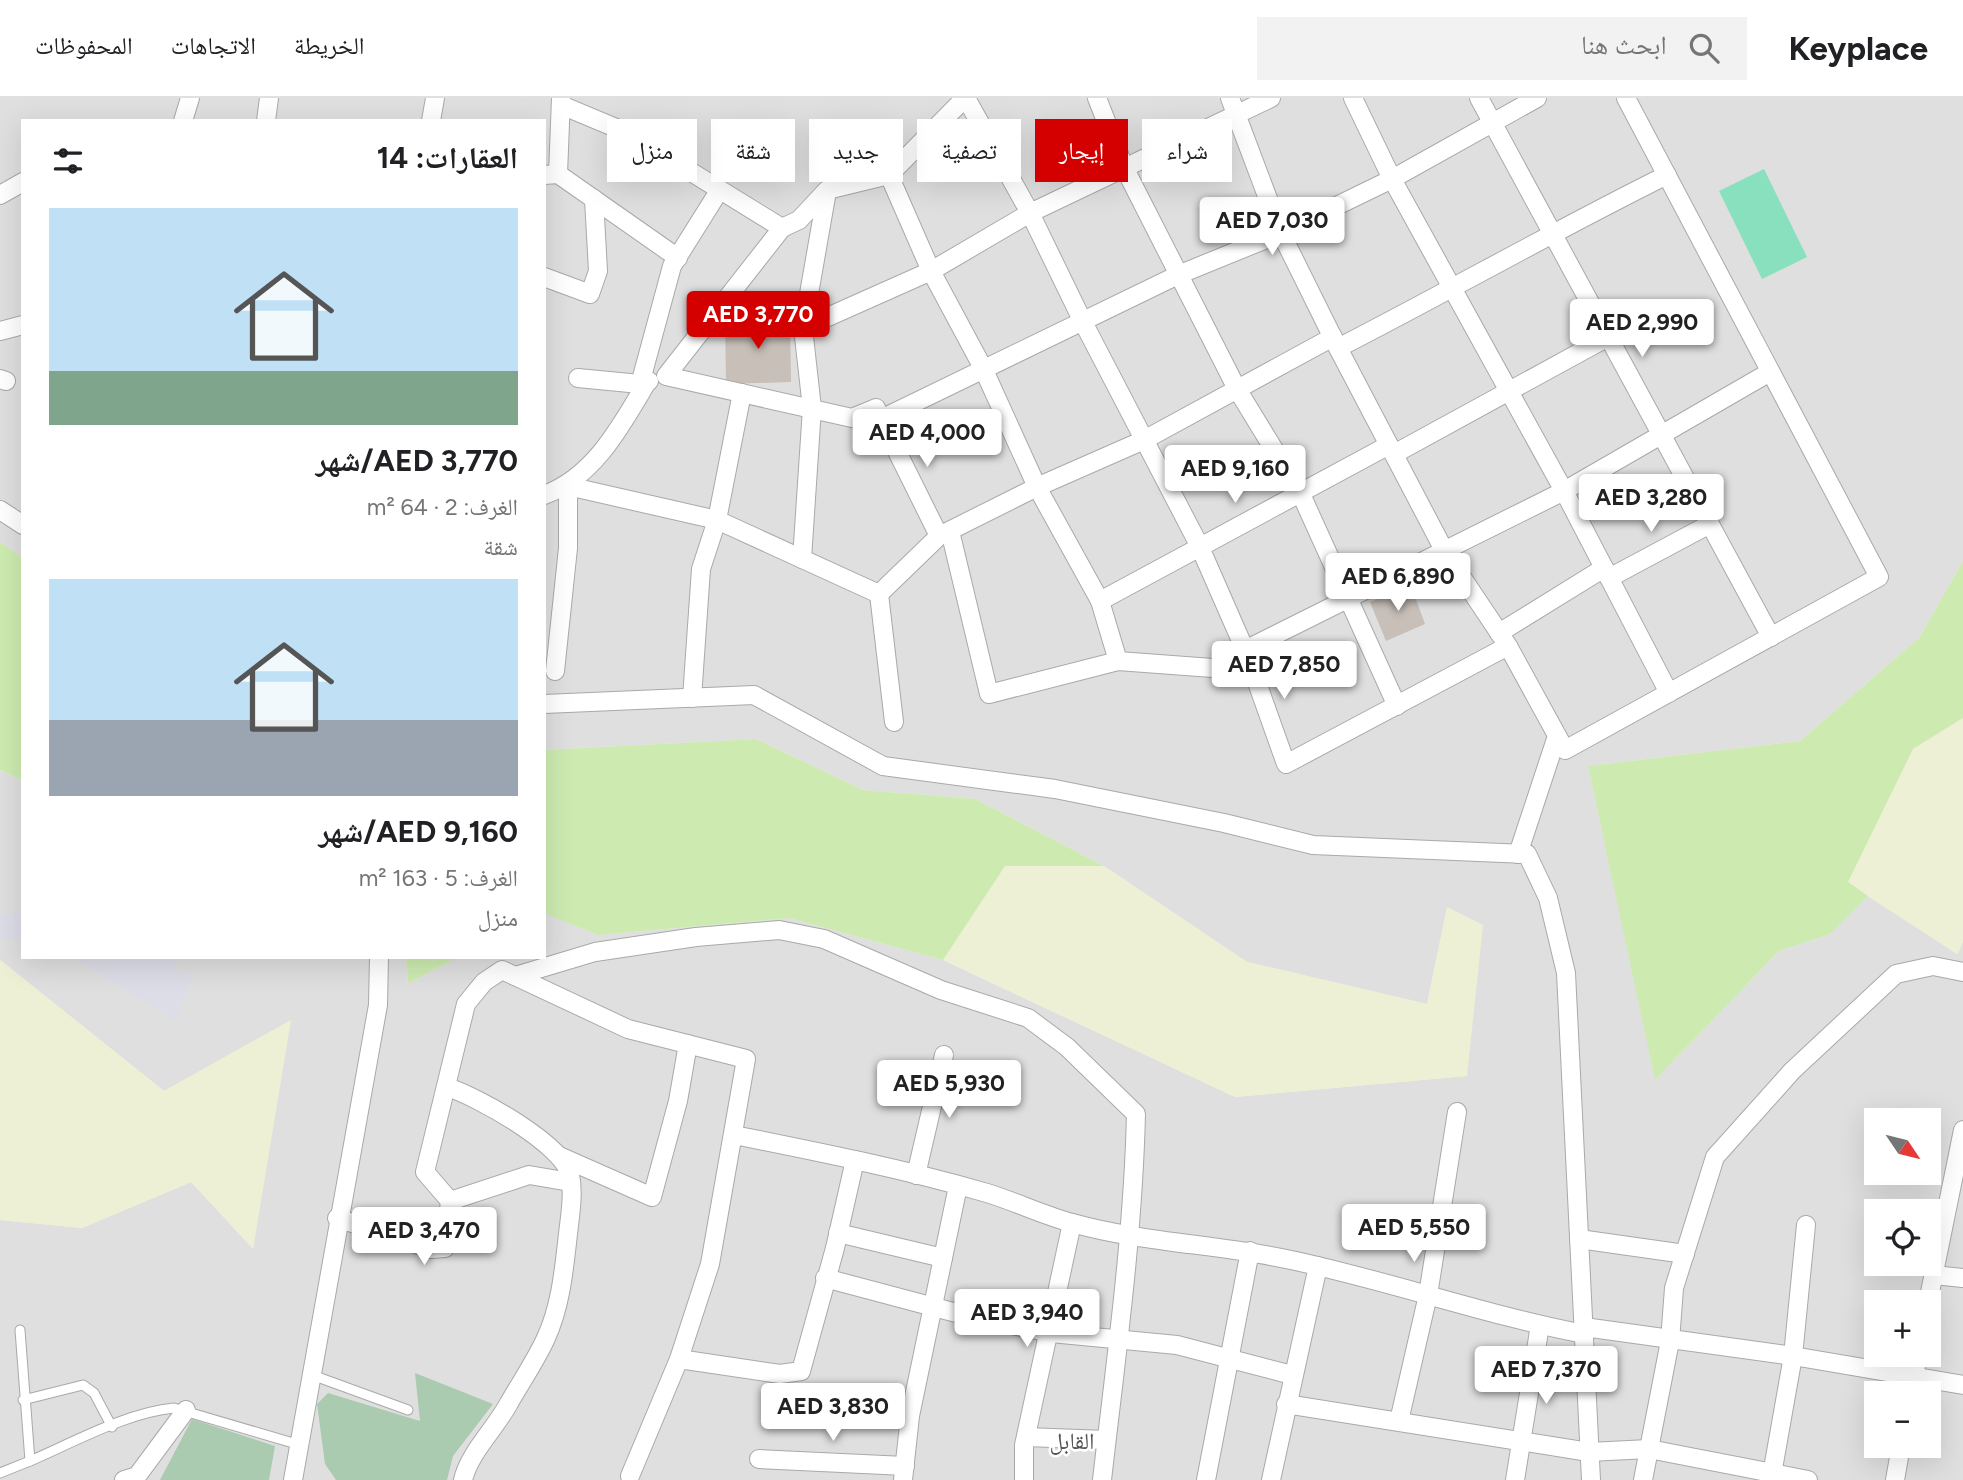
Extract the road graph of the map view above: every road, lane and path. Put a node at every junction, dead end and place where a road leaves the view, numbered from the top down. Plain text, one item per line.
1 (190, 98) edge
2 (269, 98) edge
3 (435, 98) edge
4 (1097, 98) edge
5 (1271, 98) edge
6 (1353, 98) edge
7 (1479, 98) edge
8 (1537, 98) edge
9 (1626, 98) edge
10 (958, 100) edge
11 (561, 102) edge
12 (1234, 106) edge
13 (184, 119) edge
14 (266, 119) edge
15 (431, 119) edge
16 (1105, 119) edge
17 (1490, 123) junction
18 (903, 159) edge
19 (1128, 165) edge
20 (551, 175) edge
21 (1128, 175) edge
22 (1667, 175) junction
23 (1392, 179) junction
24 (860, 182) edge
25 (891, 182) edge
26 (1093, 182) edge
27 (21, 183) edge
28 (827, 190) junction
29 (719, 191) junction
30 (0, 195) edge
31 (594, 199) junction
32 (1030, 213) junction
33 (782, 228) junction
34 (1551, 232) junction
35 (1281, 233) junction
36 (678, 258) junction
37 (931, 271) junction
38 (1178, 275) junction
39 (546, 278) edge
40 (1452, 290) junction
41 (1083, 322) junction
42 (21, 326) edge
43 (803, 328) junction
44 (0, 331) edge
45 (1608, 337) junction
46 (1336, 342) junction
47 (983, 369) junction
48 (1770, 372) junction
49 (666, 376) junction
50 (578, 379) dead end
51 (643, 383) junction
52 (1237, 389) junction
53 (1509, 392) junction
54 (742, 393) junction
55 (812, 408) junction
56 (881, 419) junction
57 (1661, 435) junction
58 (1144, 440) junction
59 (1392, 450) junction
60 (568, 486) junction
61 (1037, 487) junction
62 (1564, 491) junction
63 (1300, 492) junction
64 (546, 494) edge
65 (0, 510) edge
66 (20, 517) edge
67 (717, 520) junction
68 (1710, 524) junction
69 (945, 533) junction
70 (1199, 545) junction
71 (1445, 552) junction
72 (802, 559) junction
73 (1607, 573) junction
74 (879, 594) junction
75 (1348, 600) junction
76 (1100, 601) junction
77 (1771, 637) junction
78 (1503, 639) junction
79 (1245, 650) junction
80 (1118, 661) junction
81 (555, 671) dead end
82 (1253, 671) junction
83 (1669, 693) junction
84 (692, 698) junction
85 (546, 704) edge
86 (1397, 706) junction
87 (894, 722) dead end
88 (1558, 736) junction
89 (1518, 854) junction
90 (379, 959) edge
91 (1963, 972) edge
92 (515, 976) junction
93 (688, 1044) junction
94 (944, 1055) dead end
95 (447, 1087) junction
96 (1457, 1112) dead end
97 (734, 1135) junction
98 (1962, 1139) edge
99 (558, 1156) junction
100 (855, 1160) junction
101 (916, 1175) junction
102 (570, 1182) junction
103 (958, 1186) junction
104 (450, 1201) junction
105 (337, 1218) junction
106 (1945, 1220) junction
107 (1963, 1222) edge
108 (1072, 1223) junction
109 (1806, 1225) dead end
110 (838, 1233) junction
111 (1128, 1235) junction
112 (1579, 1239) junction
113 (1941, 1240) edge
114 (1250, 1251) junction
115 (1685, 1254) junction
116 (943, 1258) junction
117 (1318, 1266) junction
118 (1941, 1276) edge
119 (825, 1278) junction
120 (1963, 1278) edge
121 (1428, 1296) junction
122 (933, 1307) junction
123 (1540, 1325) junction
124 (20, 1330) dead end
125 (1584, 1331) junction
126 (1051, 1333) junction
127 (1120, 1337) junction
128 (1670, 1341) junction
129 (1229, 1356) junction
130 (1793, 1356) junction
131 (679, 1359) junction
132 (312, 1375) junction
133 (1293, 1375) junction
134 (1896, 1381) edge
135 (1941, 1385) edge
136 (1963, 1385) edge
137 (23, 1400) junction
138 (1286, 1404) junction
139 (186, 1410) junction
140 (408, 1410) dead end
141 (1399, 1421) junction
142 (112, 1427) junction
143 (1026, 1437) junction
144 (1107, 1440) junction
145 (1521, 1441) junction
146 (300, 1446) junction
147 (1649, 1449) junction
148 (1589, 1452) junction
149 (1899, 1458) edge
150 (760, 1459) dead end
151 (30, 1461) junction
152 (0, 1473) edge
153 (904, 1473) edge
154 (630, 1476) dead end
155 (1772, 1476) edge
156 (124, 1480) edge
157 (293, 1480) edge
158 (463, 1480) edge
159 (1024, 1480) edge
160 (1102, 1480) edge
161 (1206, 1480) edge
162 (1271, 1480) edge
163 (1515, 1480) edge
164 (1591, 1480) edge
165 (1643, 1480) edge
166 (1808, 1480) edge
167 (1895, 1480) edge

1 - 13 street
2 - 14 street
3 - 15 street
4 - 16 street
5 - 12 street
6 - 23 street
7 - 17 street
8 - 17 street
9 - 22 street
10 - 18 street
10 - 32 street
11 - 20 street
11 - 29 street
12 - 19 street
12 - 35 street
17 - 23 street
17 - 34 street
20 - 31 street
21 - 38 street
22 - 34 street
22 - 48 street
23 - 35 street
23 - 40 street
24 - 28 street
25 - 37 street
26 - 32 street
27 - 30 street
28 - 33 street
28 - 43 street
29 - 33 street
29 - 36 street
31 - 36 street
31 - 39 street
32 - 37 street
32 - 41 street
33 - 49 street
34 - 40 street
34 - 45 street
35 - 38 street
35 - 46 street
36 - 51 street
37 - 43 street
37 - 47 street
38 - 41 street
38 - 52 street
40 - 46 street
40 - 53 street
41 - 47 street
41 - 58 street
42 - 44 street
43 - 55 street
45 - 53 street
45 - 57 street
46 - 52 street
46 - 59 street
47 - 56 street
47 - 61 street
48 - 57 street
48 - 77 street
49 - 51 street
49 - 54 street
50 - 51 street
51 - 60 street
52 - 58 street
52 - 63 street
53 - 59 street
53 - 62 street
54 - 55 street
54 - 67 street
55 - 56 street
55 - 72 street
56 - 69 street
57 - 62 street
57 - 68 street
58 - 61 street
58 - 70 street
59 - 63 street
59 - 71 street
60 - 64 street
60 - 67 street
60 - 81 street
61 - 69 street
61 - 76 street
62 - 71 street
62 - 73 street
63 - 70 street
63 - 75 street
65 - 66 street
67 - 72 street
67 - 84 street
68 - 73 street
68 - 77 street
69 - 74 street
69 - 80 street
70 - 76 street
70 - 79 street
71 - 75 street
71 - 78 street
72 - 74 street
73 - 78 street
73 - 83 street
74 - 87 street
75 - 79 street
75 - 86 street
76 - 80 street
77 - 83 street
78 - 86 street
78 - 88 street
79 - 82 street
80 - 82 street
82 - 86 street
83 - 88 street
84 - 85 street
84 - 89 street
88 - 89 street
89 - 112 street
90 - 105 street
91 - 115 street
92 - 93 street
92 - 95 street
92 - 111 street
93 - 97 street
93 - 99 street
94 - 101 street
95 - 99 street
95 - 104 street
96 - 121 street
97 - 100 street
97 - 131 street
98 - 106 street
99 - 102 street
100 - 101 street
100 - 110 street
101 - 103 street
102 - 104 street
102 - 158 street
103 - 108 street
103 - 116 street
104 - 105 street
105 - 132 street
106 - 107 street
106 - 113 street
108 - 111 street
108 - 126 street
109 - 130 street
110 - 116 street
110 - 119 street
111 - 114 street
111 - 127 street
112 - 115 street
112 - 125 street
114 - 117 street
114 - 129 street
115 - 128 street
116 - 122 street
117 - 121 street
117 - 133 street
118 - 120 street
119 - 122 street
119 - 131 street
121 - 123 street
121 - 141 street
122 - 126 street
122 - 153 street
123 - 125 street
123 - 145 street
124 - 137 lane
125 - 128 street
125 - 148 street
126 - 127 street
126 - 143 street
127 - 129 street
127 - 144 street
128 - 130 street
128 - 147 street
129 - 133 street
129 - 161 street
130 - 134 street
130 - 155 street
131 - 154 street
132 - 140 lane
132 - 146 street
133 - 138 street
135 - 136 street
137 - 142 lane
137 - 151 lane
138 - 141 street
138 - 162 street
139 - 142 lane
139 - 146 lane
139 - 156 street
141 - 145 street
142 - 151 lane
143 - 144 street
143 - 159 street
144 - 160 street
145 - 148 street
145 - 163 street
146 - 157 street
147 - 148 street
147 - 155 street
147 - 165 street
148 - 164 street
149 - 167 street
150 - 153 street
151 - 152 lane
155 - 166 street

